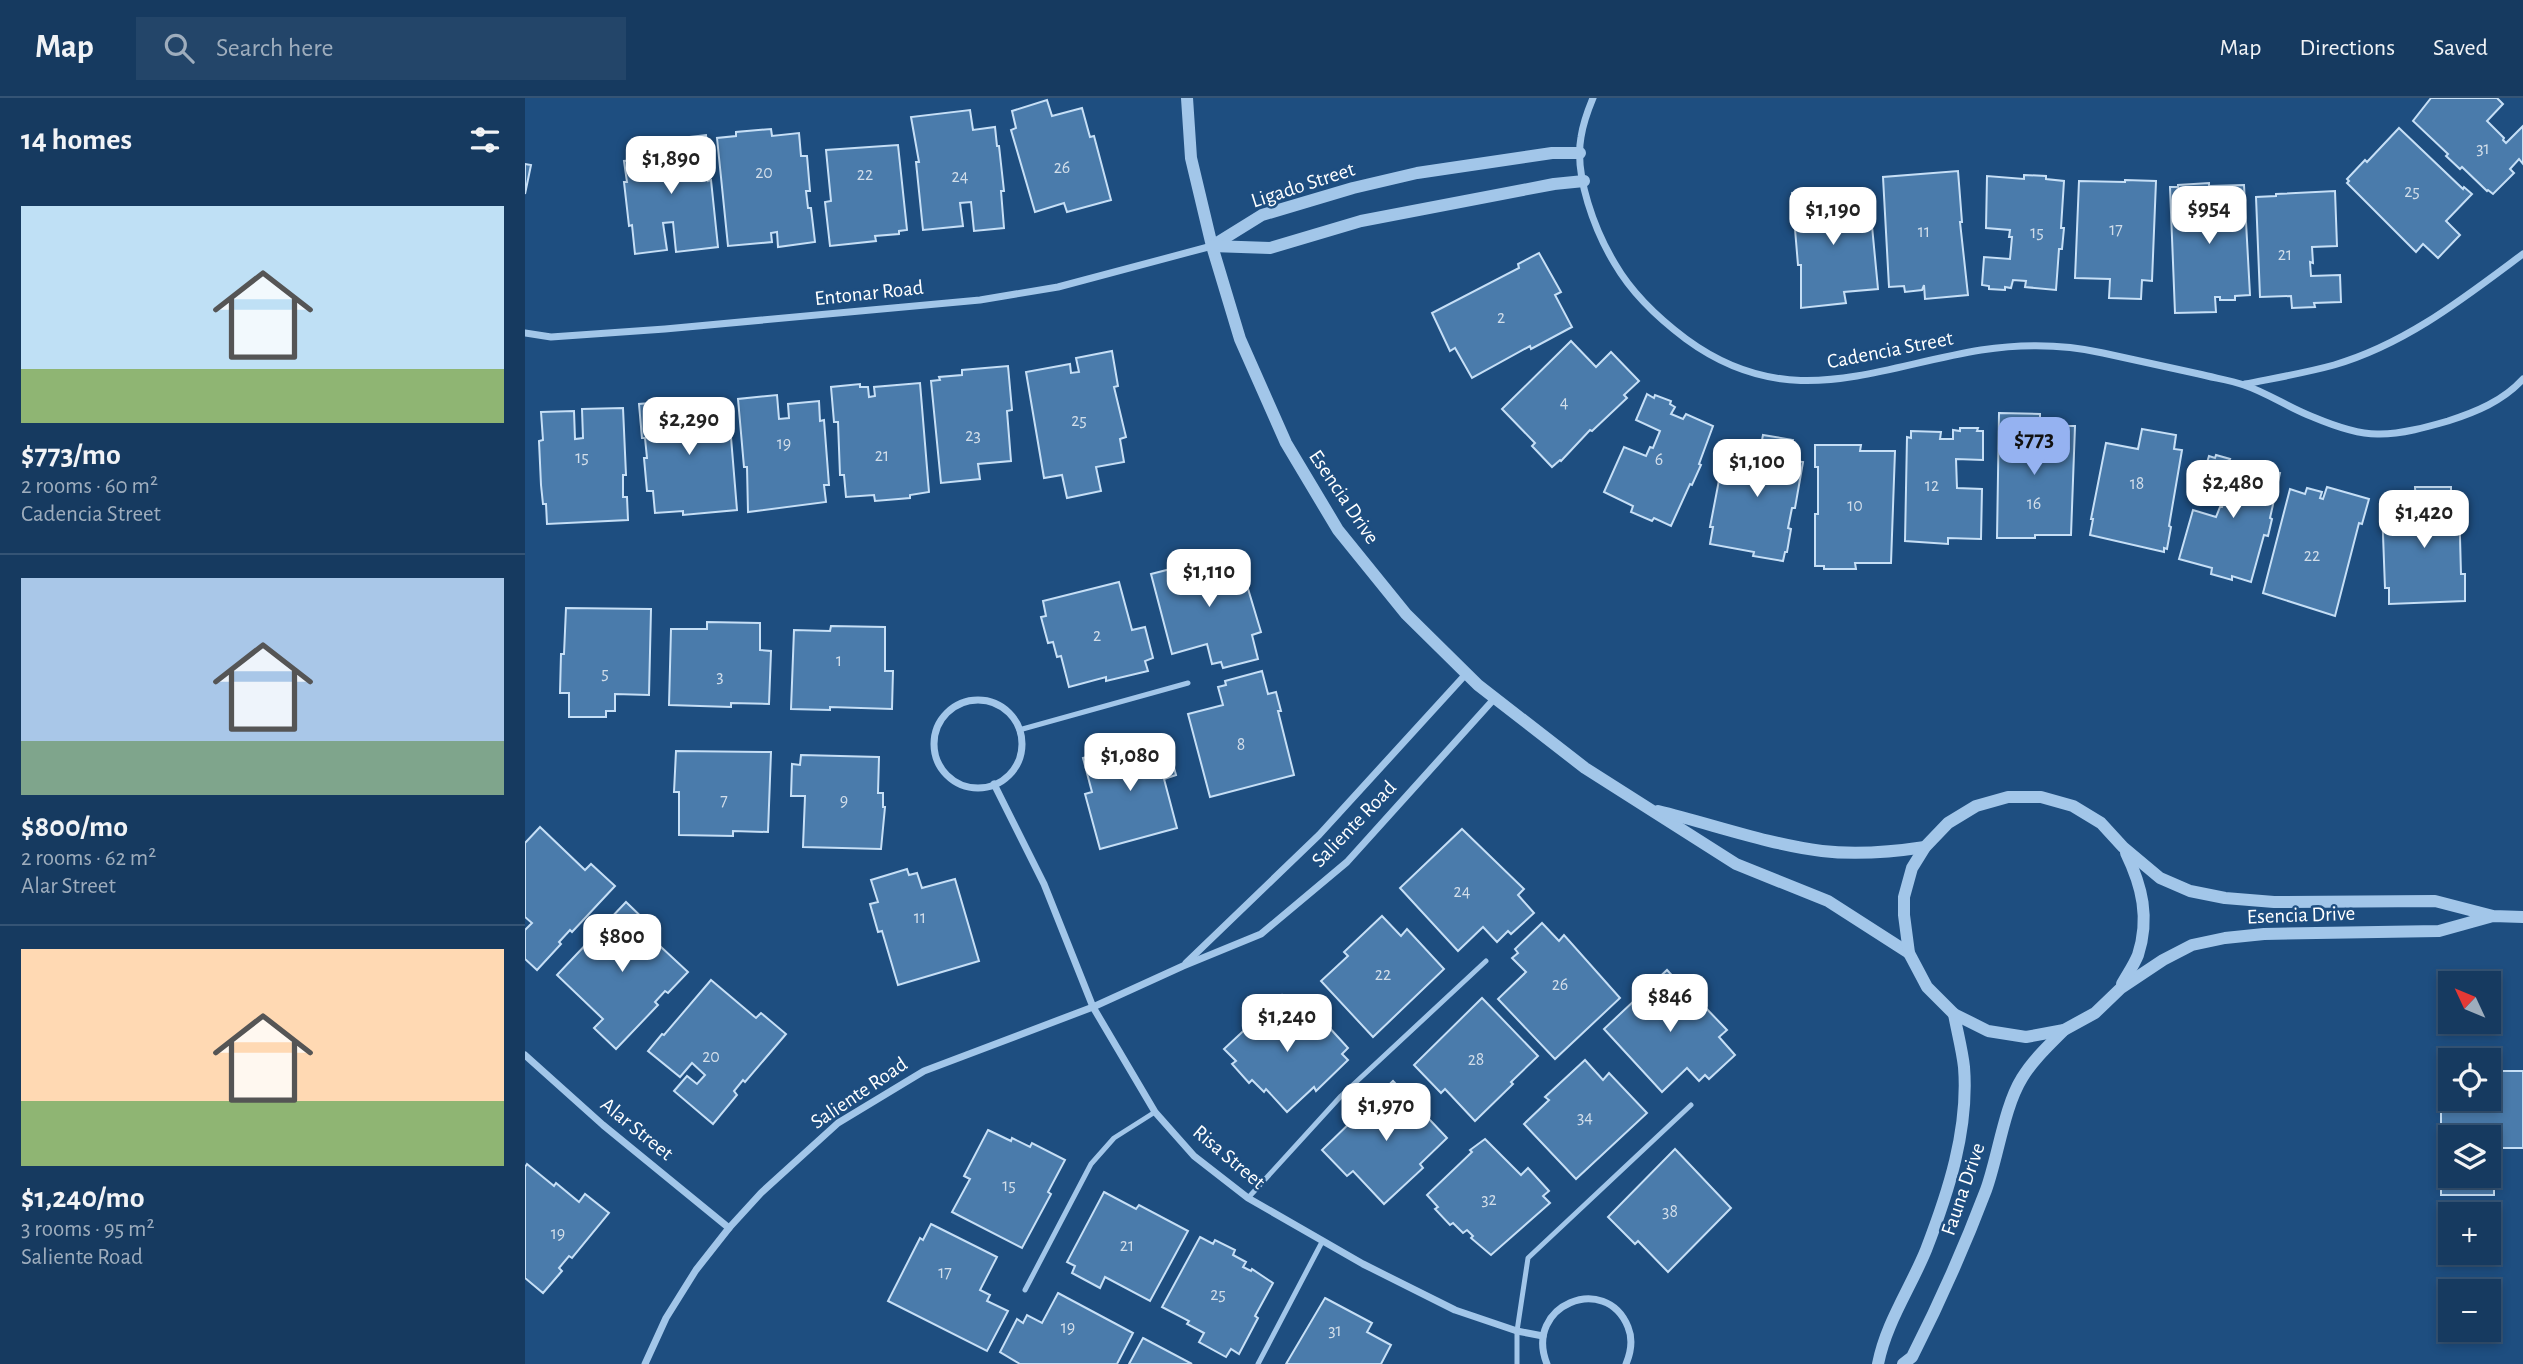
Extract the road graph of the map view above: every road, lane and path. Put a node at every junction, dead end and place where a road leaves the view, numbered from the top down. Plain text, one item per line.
1 (1187, 98) edge
2 (1593, 98) edge
3 (1580, 153) junction
4 (1584, 181) junction
5 (1212, 246) junction
6 (2523, 254) edge
7 (525, 333) edge
8 (2523, 379) edge
9 (2245, 385) junction
10 (1466, 674) junction
11 (1188, 683) dead end
12 (1495, 699) junction
13 (1019, 730) junction
14 (994, 784) junction
15 (1644, 807) junction
16 (1925, 847) junction
17 (2123, 847) junction
18 (2493, 916) junction
19 (2523, 916) edge
20 (1909, 953) junction
21 (1486, 961) dead end
22 (1184, 966) junction
23 (2121, 988) junction
24 (1093, 1007) junction
25 (1954, 1014) junction
26 (2064, 1030) junction
27 (525, 1055) edge
28 (1691, 1105) dead end
29 (1155, 1112) junction
30 (1248, 1198) junction
31 (729, 1228) junction
32 (1322, 1242) junction
33 (1025, 1290) dead end
34 (1517, 1331) junction
35 (1543, 1336) junction
36 (645, 1364) edge
37 (1258, 1364) edge
38 (1517, 1364) edge
39 (1547, 1364) edge
40 (1626, 1364) edge
41 (1878, 1364) edge
42 (1903, 1364) edge

1 - 5 street, Esencia Drive
2 - 3 street, Cadencia Street
3 - 4 street, Cadencia Street
3 - 5 street, Ligado Street
4 - 5 street
4 - 9 street, Cadencia Street
5 - 7 street, Entonar Road
5 - 10 street, Esencia Drive
6 - 9 street, Cadencia Street
8 - 9 street, Cadencia Street
10 - 12 street, Esencia Drive
10 - 22 street, Saliente Road
11 - 13 lane
12 - 15 street, Esencia Drive
12 - 22 street, Saliente Road
13 - 14 street
13 - 14 street
14 - 24 street, Risa Street
15 - 16 street, Esencia Drive
15 - 20 street, Esencia Drive
16 - 17 street, Esencia Drive
16 - 20 street, Esencia Drive
17 - 18 street, Esencia Drive
17 - 23 street, Esencia Drive
18 - 19 street, Esencia Drive
18 - 23 street, Esencia Drive
20 - 25 street, Esencia Drive
21 - 30 lane
22 - 24 street, Saliente Road
23 - 26 street, Esencia Drive
24 - 29 street, Risa Street
24 - 31 street, Saliente Road
25 - 26 street, Esencia Drive
25 - 41 street, Fauna Drive
26 - 42 street, Fauna Drive
27 - 31 street, Alar Street
28 - 34 lane
29 - 30 street, Risa Street
29 - 33 lane
30 - 32 street, Risa Street
31 - 36 street, Saliente Road
32 - 34 street, Risa Street
32 - 37 lane
34 - 35 street, Risa Street
34 - 38 lane
35 - 39 street
35 - 40 street

